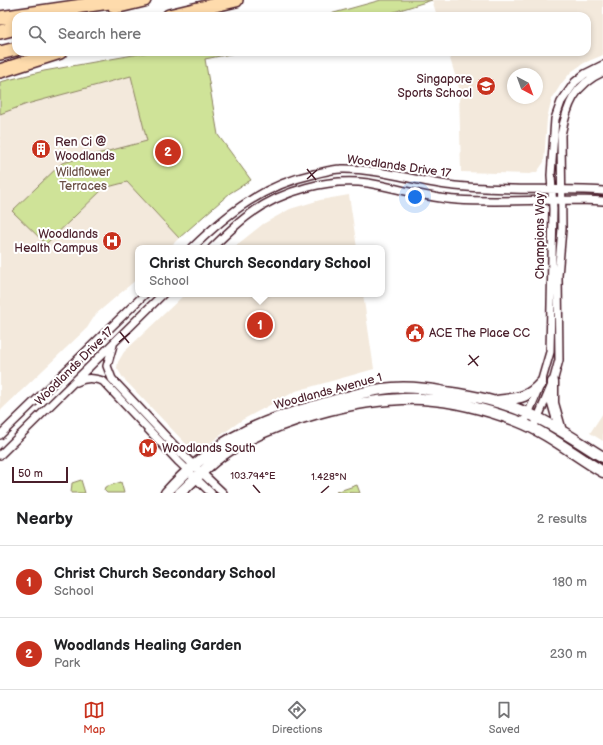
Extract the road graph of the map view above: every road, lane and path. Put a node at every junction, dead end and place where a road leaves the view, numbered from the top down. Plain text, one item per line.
1 (123, 0) edge
2 (144, 0) edge
3 (236, 0) edge
4 (41, 12) edge
5 (90, 12) edge
6 (186, 12) edge
7 (12, 16) edge
8 (0, 18) edge
9 (12, 29) edge
10 (0, 32) edge
11 (12, 50) edge
12 (0, 52) edge
13 (47, 56) edge
14 (603, 65) edge
15 (0, 71) edge
16 (603, 72) edge
17 (552, 190) junction
18 (562, 190) junction
19 (603, 191) edge
20 (552, 200) junction
21 (562, 200) junction
22 (603, 201) edge
23 (195, 245) edge
24 (215, 245) edge
25 (142, 297) edge
26 (160, 297) edge
27 (115, 341) junction
28 (553, 382) junction
29 (542, 383) junction
30 (67, 388) junction
31 (495, 402) junction
32 (533, 416) junction
33 (528, 426) junction
34 (561, 431) junction
35 (0, 435) edge
36 (0, 455) edge
37 (603, 457) edge
38 (190, 467) junction
39 (603, 472) edge
40 (199, 475) junction
41 (166, 493) edge
42 (180, 493) edge
43 (211, 493) edge
44 (223, 493) edge

1 - 4 highway
2 - 5 highway
3 - 6 highway
7 - 8 highway
9 - 10 highway
11 - 12 highway
13 - 15 highway
14 - 17 street, Champions Way
16 - 18 street, Champions Way
17 - 18 street, Woodlands Drive 17
17 - 20 street, Champions Way
17 - 23 street, Woodlands Drive 17
18 - 19 street, Woodlands Drive 17
18 - 21 street, Champions Way
20 - 21 street, Woodlands Drive 17
20 - 24 street, Woodlands Drive 17
20 - 29 street, Champions Way
21 - 22 street, Woodlands Drive 17
21 - 28 street, Champions Way
25 - 35 street, Woodlands Drive 17
26 - 27 street, Woodlands Drive 17
27 - 30 street, Woodlands Drive 17
27 - 38 street
28 - 32 street, Champions Way
28 - 34 street
29 - 31 street
29 - 32 street, Champions Way
30 - 36 street, Woodlands Drive 17
30 - 38 street
31 - 32 street, Woodlands Avenue 1
31 - 38 street, Woodlands Avenue 1
32 - 33 street, Champions Way
32 - 34 street, Woodlands Avenue 1
33 - 39 street, Woodlands Avenue 1
33 - 40 street, Woodlands Avenue 1
34 - 37 street, Woodlands Avenue 1
38 - 40 street
38 - 41 street, Woodlands Avenue 1
40 - 42 street, Woodlands Avenue 1
40 - 43 street
40 - 44 street

